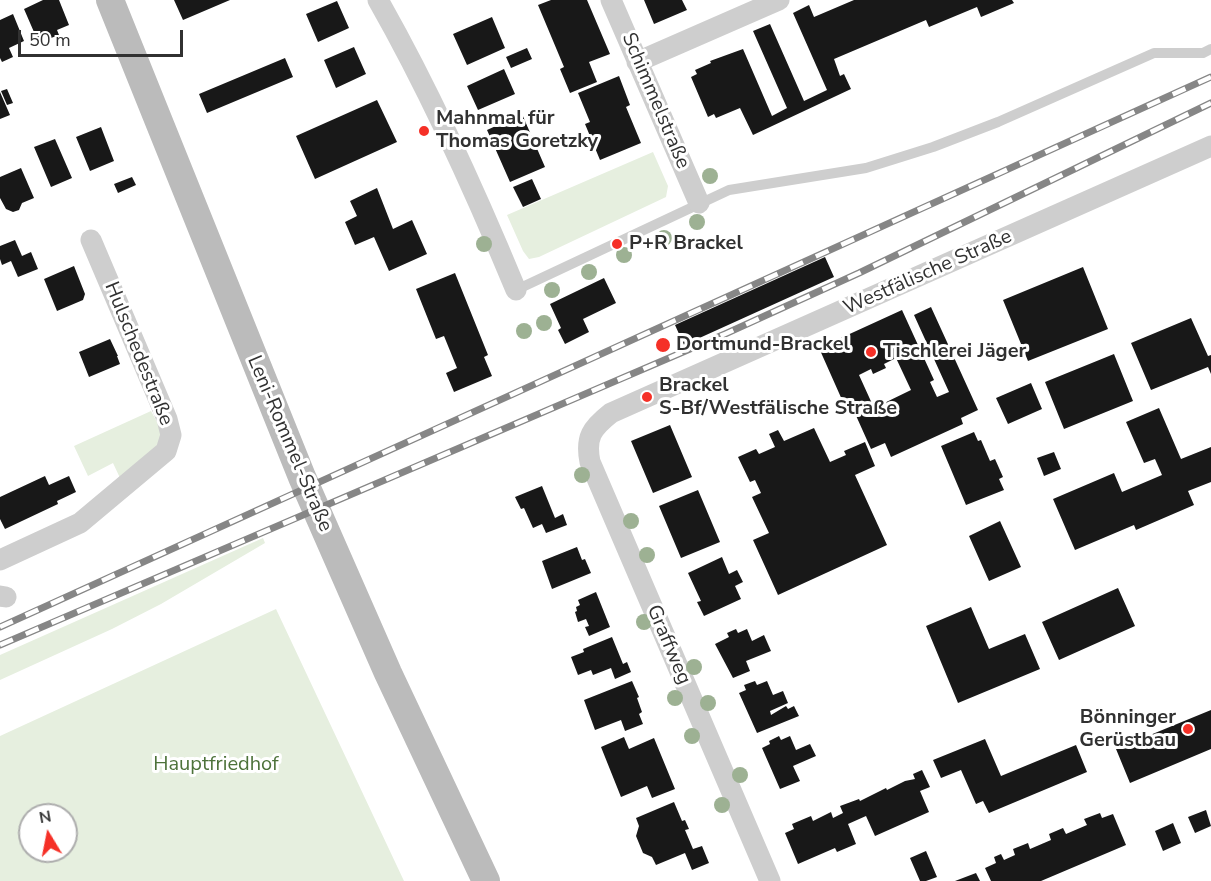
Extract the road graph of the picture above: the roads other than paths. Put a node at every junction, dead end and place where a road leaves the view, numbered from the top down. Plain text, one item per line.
1 (110, 0) edge
2 (378, 0) edge
3 (611, 0) edge
4 (779, 0) edge
5 (1211, 49) edge
6 (637, 62) junction
7 (1211, 146) edge
8 (699, 203) junction
9 (91, 240) dead end
10 (516, 290) joint
11 (611, 413) joint
12 (0, 560) edge
13 (486, 881) edge
14 (770, 881) edge

1 - 13 main road, Leni-Rommel-Straße
2 - 10 street
3 - 6 street, Schimmelstraße
4 - 6 street
5 - 8 lane
6 - 8 street, Schimmelstraße
7 - 11 street, Westfälische Straße
8 - 10 lane
9 - 12 street, Hulschedestraße
11 - 14 street, Graffweg

